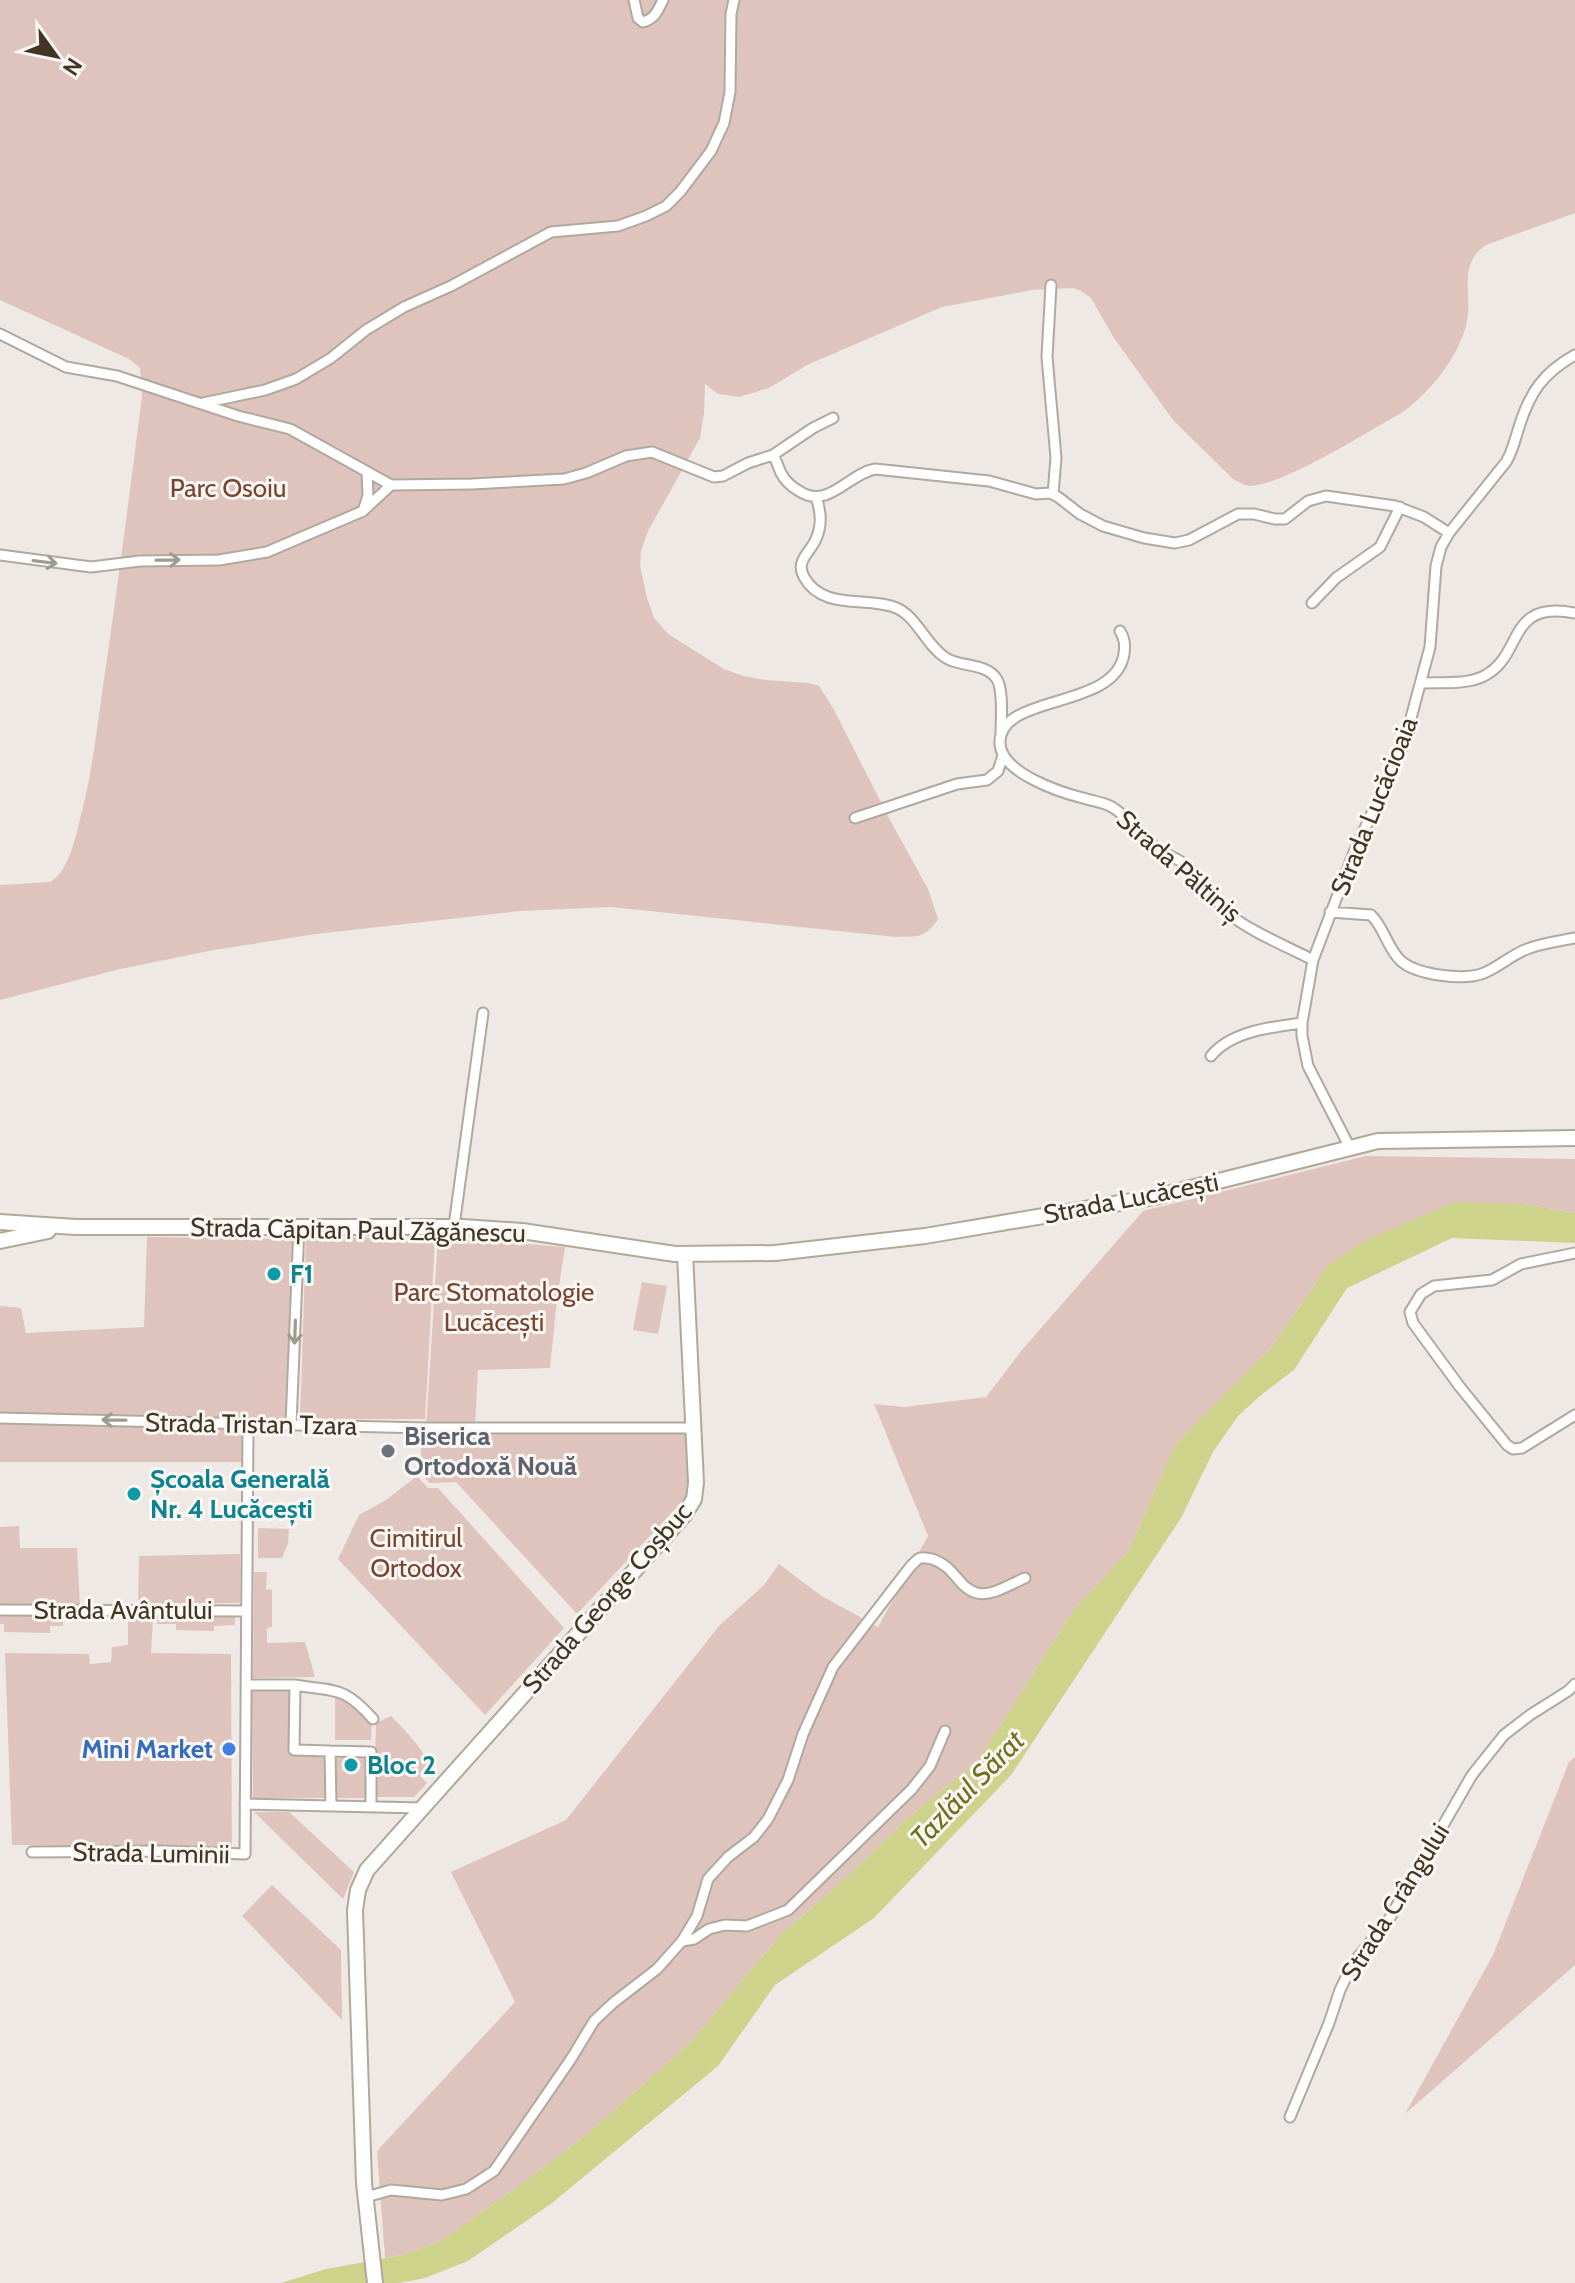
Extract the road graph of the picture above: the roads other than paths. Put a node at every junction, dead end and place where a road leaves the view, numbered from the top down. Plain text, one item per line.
1 (634, 0) edge
2 (663, 0) edge
3 (734, 0) edge
4 (1051, 285) dead end
5 (0, 334) edge
6 (1575, 355) edge
7 (203, 403) junction
8 (833, 418) dead end
9 (773, 455) junction
10 (367, 472) junction
11 (391, 485) junction
12 (1053, 494) junction
13 (816, 497) junction
14 (1400, 507) junction
15 (363, 511) junction
16 (1449, 533) junction
17 (0, 555) edge
18 (1312, 603) dead end
19 (1575, 613) edge
20 (1120, 631) dead end
21 (1421, 683) junction
22 (1001, 736) junction
23 (1003, 755) junction
24 (855, 818) dead end
25 (1330, 912) junction
26 (1575, 938) edge
27 (1313, 960) junction
28 (483, 1013) dead end
29 (1302, 1023) junction
30 (1211, 1056) dead end
31 (1575, 1138) edge
32 (1350, 1148) junction
33 (0, 1222) edge
34 (299, 1226) junction
35 (454, 1226) junction
36 (76, 1227) junction
37 (0, 1241) edge
38 (1575, 1253) edge
39 (685, 1254) junction
40 (1575, 1415) edge
41 (0, 1418) edge
42 (248, 1424) junction
43 (291, 1425) junction
44 (693, 1428) junction
45 (1025, 1578) dead end
46 (0, 1610) edge
47 (246, 1611) junction
48 (1575, 1684) edge
49 (246, 1685) junction
50 (295, 1685) junction
51 (373, 1719) dead end
52 (945, 1731) dead end
53 (330, 1751) junction
54 (245, 1804) junction
55 (331, 1806) junction
56 (371, 1807) junction
57 (422, 1808) junction
58 (32, 1852) dead end
59 (682, 1941) junction
60 (1290, 2117) dead end
61 (366, 2197) junction
62 (375, 2283) edge

1 - 2 street
3 - 7 street
4 - 12 street
5 - 7 street
6 - 16 street, Strada Lucăcioaia
7 - 10 street
8 - 9 street
9 - 11 street
9 - 13 street
10 - 11 street
10 - 15 street
11 - 15 street
12 - 13 street
12 - 14 street
13 - 22 street
14 - 16 street
14 - 18 street
17 -> 15 street
16 - 21 street, Strada Lucăcioaia
19 - 21 street
20 - 22 street
21 - 25 street, Strada Lucăcioaia
22 - 23 street
23 - 24 street
23 - 27 street, Strada Păltiniș
25 - 26 street
25 - 27 street, Strada Lucăcioaia
27 - 29 street, Strada Lucăcioaia
28 - 35 street
29 - 30 street
29 - 32 street, Strada Lucăcioaia
31 - 32 main road, Strada Lucăcești
32 - 39 main road, Strada Lucăcești
33 - 36 main road, Strada Căpitan Paul Zăgănescu
34 - 35 main road, Strada Căpitan Paul Zăgănescu
34 - 36 main road, Strada Căpitan Paul Zăgănescu
34 -> 43 street
35 - 39 main road, Strada Căpitan Paul Zăgănescu
36 - 37 main road, Strada Căpitan Paul Zăgănescu
38 - 40 street
39 - 44 main road, Strada George Coșbuc
42 -> 41 street, Strada Tristan Tzara
42 - 43 street, Strada Tristan Tzara
42 - 47 street, Strada Luminii
43 - 44 street, Strada Tristan Tzara
44 - 57 main road, Strada George Coșbuc
45 - 59 street
46 - 47 street, Strada Avântului
47 - 49 street, Strada Luminii
48 - 60 street, Strada Crângului
49 - 50 street
49 - 54 street, Strada Luminii
50 - 51 street
50 - 53 street
52 - 59 street
53 - 55 street
53 - 56 street
54 - 55 street
54 - 58 street, Strada Luminii
55 - 56 street
56 - 57 street
57 - 61 main road, Strada George Coșbuc
59 - 61 street
61 - 62 main road, Strada George Coșbuc

